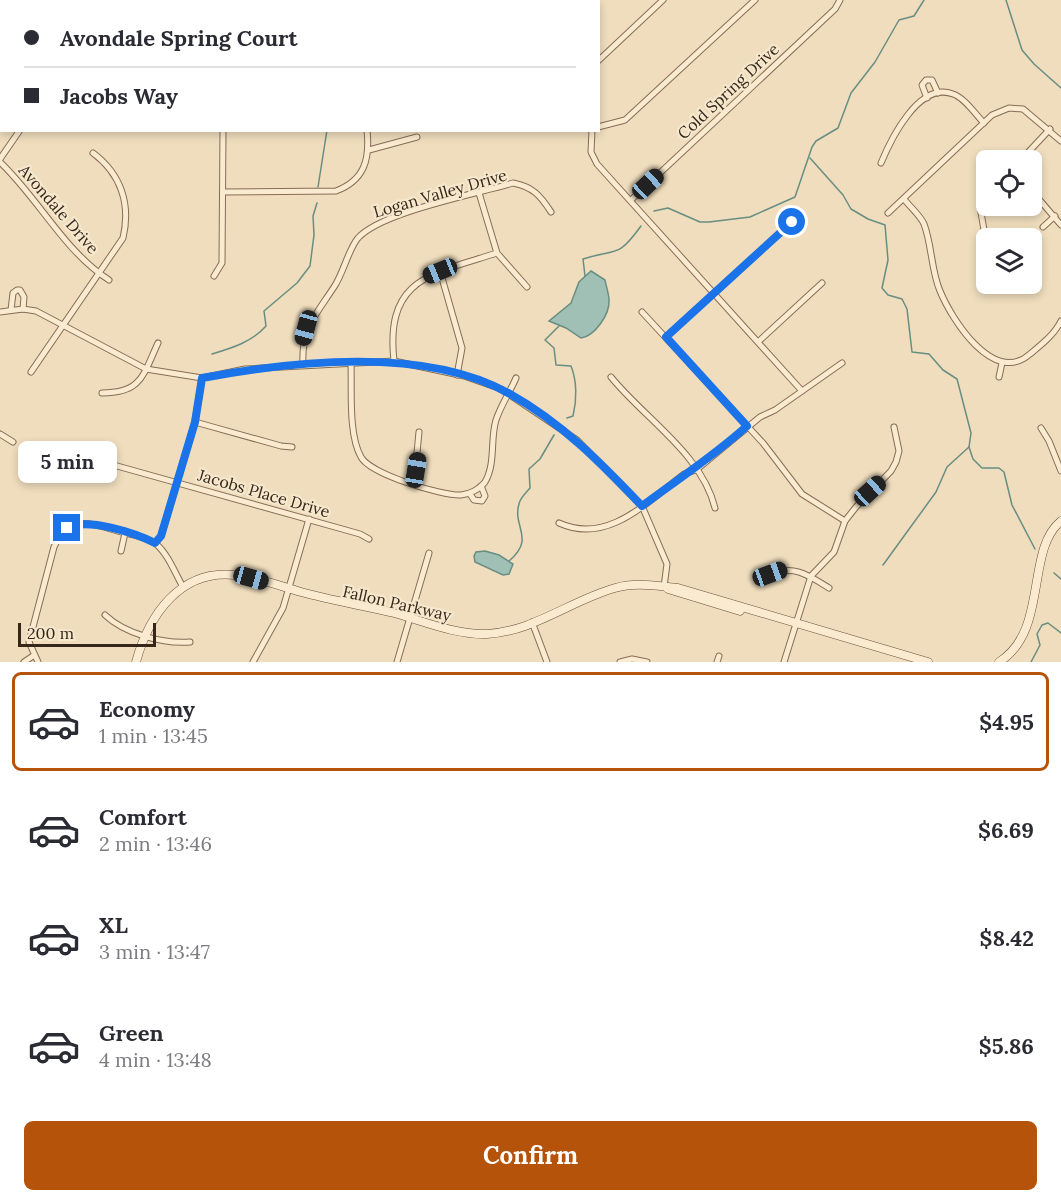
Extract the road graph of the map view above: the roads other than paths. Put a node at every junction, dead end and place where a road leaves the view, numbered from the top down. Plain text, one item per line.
1 (663, 0) edge
2 (754, 0) edge
3 (840, 0) edge
4 (600, 59) edge
5 (938, 93) junction
6 (927, 98) junction
7 (984, 123) junction
8 (600, 126) edge
9 (1050, 129) junction
10 (19, 132) edge
11 (223, 132) edge
12 (367, 132) edge
13 (592, 132) edge
14 (417, 137) dead end
15 (1061, 141) edge
16 (369, 150) junction
17 (1030, 150) edge
18 (93, 153) dead end
19 (0, 161) edge
20 (881, 163) dead end
21 (223, 192) junction
22 (479, 193) junction
23 (904, 199) junction
24 (631, 200) junction
25 (1042, 202) edge
26 (551, 212) dead end
27 (888, 213) dead end
28 (1055, 216) junction
29 (792, 222) dead end
30 (1061, 225) edge
31 (1043, 227) dead end
32 (357, 228) dead end
33 (363, 234) junction
34 (497, 253) junction
35 (440, 271) junction
36 (98, 273) junction
37 (214, 276) dead end
38 (109, 280) dead end
39 (822, 283) dead end
40 (526, 287) dead end
41 (714, 293) junction
42 (23, 309) junction
43 (11, 310) junction
44 (0, 312) edge
45 (642, 312) dead end
46 (1061, 321) edge
47 (62, 324) junction
48 (666, 337) junction
49 (759, 341) junction
50 (158, 343) dead end
51 (394, 361) junction
52 (351, 362) junction
53 (842, 363) dead end
54 (1002, 363) junction
55 (303, 365) junction
56 (146, 369) junction
57 (31, 372) dead end
58 (457, 375) junction
59 (611, 377) dead end
60 (999, 377) dead end
61 (202, 378) junction
62 (516, 378) dead end
63 (801, 391) junction
64 (102, 393) dead end
65 (509, 393) junction
66 (195, 422) junction
67 (747, 426) junction
68 (894, 427) dead end
69 (1041, 428) dead end
70 (419, 432) dead end
71 (0, 434) edge
72 (12, 442) dead end
73 (292, 447) dead end
74 (81, 458) dead end
75 (696, 470) junction
76 (1061, 471) edge
77 (176, 483) junction
78 (414, 483) junction
79 (481, 486) junction
80 (470, 494) junction
81 (642, 506) junction
82 (715, 508) dead end
83 (309, 519) junction
84 (845, 521) junction
85 (61, 522) dead end
86 (559, 523) dead end
87 (1061, 523) edge
88 (67, 528) junction
89 (125, 533) junction
90 (369, 539) dead end
91 (155, 543) junction
92 (121, 551) dead end
93 (429, 553) dead end
94 (770, 574) dead end
95 (811, 576) junction
96 (183, 587) junction
97 (664, 587) junction
98 (829, 588) dead end
99 (290, 589) junction
100 (105, 615) dead end
101 (410, 618) junction
102 (532, 622) junction
103 (795, 624) junction
104 (146, 635) junction
105 (190, 642) dead end
106 (33, 656) junction
107 (24, 662) edge
108 (38, 662) edge
109 (136, 662) edge
110 (141, 662) edge
111 (253, 662) edge
112 (398, 662) edge
113 (547, 662) edge
114 (620, 662) edge
115 (647, 662) edge
116 (784, 662) edge
117 (928, 662) edge
118 (999, 662) edge

1 - 4 street
2 - 8 street
3 - 24 street, Cold Spring Drive
5 - 6 street
5 - 6 street
5 - 7 street
6 - 20 street
7 - 9 street
7 - 23 street
9 - 15 street
9 - 17 street
10 - 19 street
11 - 21 street
12 - 16 street
13 - 24 street
14 - 16 street
16 - 21 street
18 - 36 street
19 - 36 street, Avondale Drive
21 - 37 street
22 - 26 street, Logan Valley Drive
22 - 33 street, Logan Valley Drive
22 - 34 street
23 - 27 street
23 - 54 street
24 - 41 street
25 - 28 street
28 - 30 street
28 - 31 street
29 - 41 street
32 - 33 street, Logan Valley Drive
33 - 55 street, Logan Valley Drive
34 - 35 street
34 - 40 street
35 - 51 street
35 - 58 street
36 - 38 street, Avondale Drive
36 - 47 street, Avondale Drive
39 - 49 street
41 - 48 street
41 - 49 street
42 - 43 street
42 - 43 street
42 - 47 street
43 - 44 street
45 - 48 street
46 - 54 street
47 - 56 street
47 - 57 street, Avondale Drive
48 - 67 street
49 - 63 street
50 - 56 street
51 - 52 street
51 - 58 street
52 - 55 street
52 - 78 street
53 - 63 street
54 - 60 street
55 - 61 street
56 - 61 street
56 - 64 street
58 - 65 street
59 - 75 street
61 - 66 street
62 - 65 street
63 - 67 street
65 - 79 street
65 - 81 street
66 - 73 street
66 - 77 street
67 - 75 street
67 - 84 street
68 - 84 street
69 - 76 street
70 - 78 street
71 - 72 street
74 - 77 street, Jacobs Place Drive
75 - 81 street
75 - 82 street
77 - 83 street, Jacobs Place Drive
77 - 91 street
78 - 80 street
79 - 80 street
79 - 80 street
81 - 86 street
81 - 97 street
83 - 90 street, Jacobs Place Drive
83 - 99 street
84 - 95 street
85 - 88 street
87 - 118 street
88 - 89 street
88 - 106 street
89 - 91 street
89 - 92 street
91 - 96 street
93 - 101 street
94 - 95 street
95 - 98 street
95 - 103 street
96 - 99 street, Fallon Parkway
96 - 104 street, Fallon Parkway
97 - 102 street, Fallon Parkway
97 - 103 street, Fallon Parkway
99 - 101 street, Fallon Parkway
99 - 111 street
100 - 104 street
101 - 102 street, Fallon Parkway
101 - 112 street
102 - 113 street
103 - 116 street
103 - 117 street, Fallon Parkway
104 - 105 street
104 - 109 street, Fallon Parkway
104 - 110 street, Fallon Parkway
106 - 107 street
106 - 108 street
114 - 115 street

